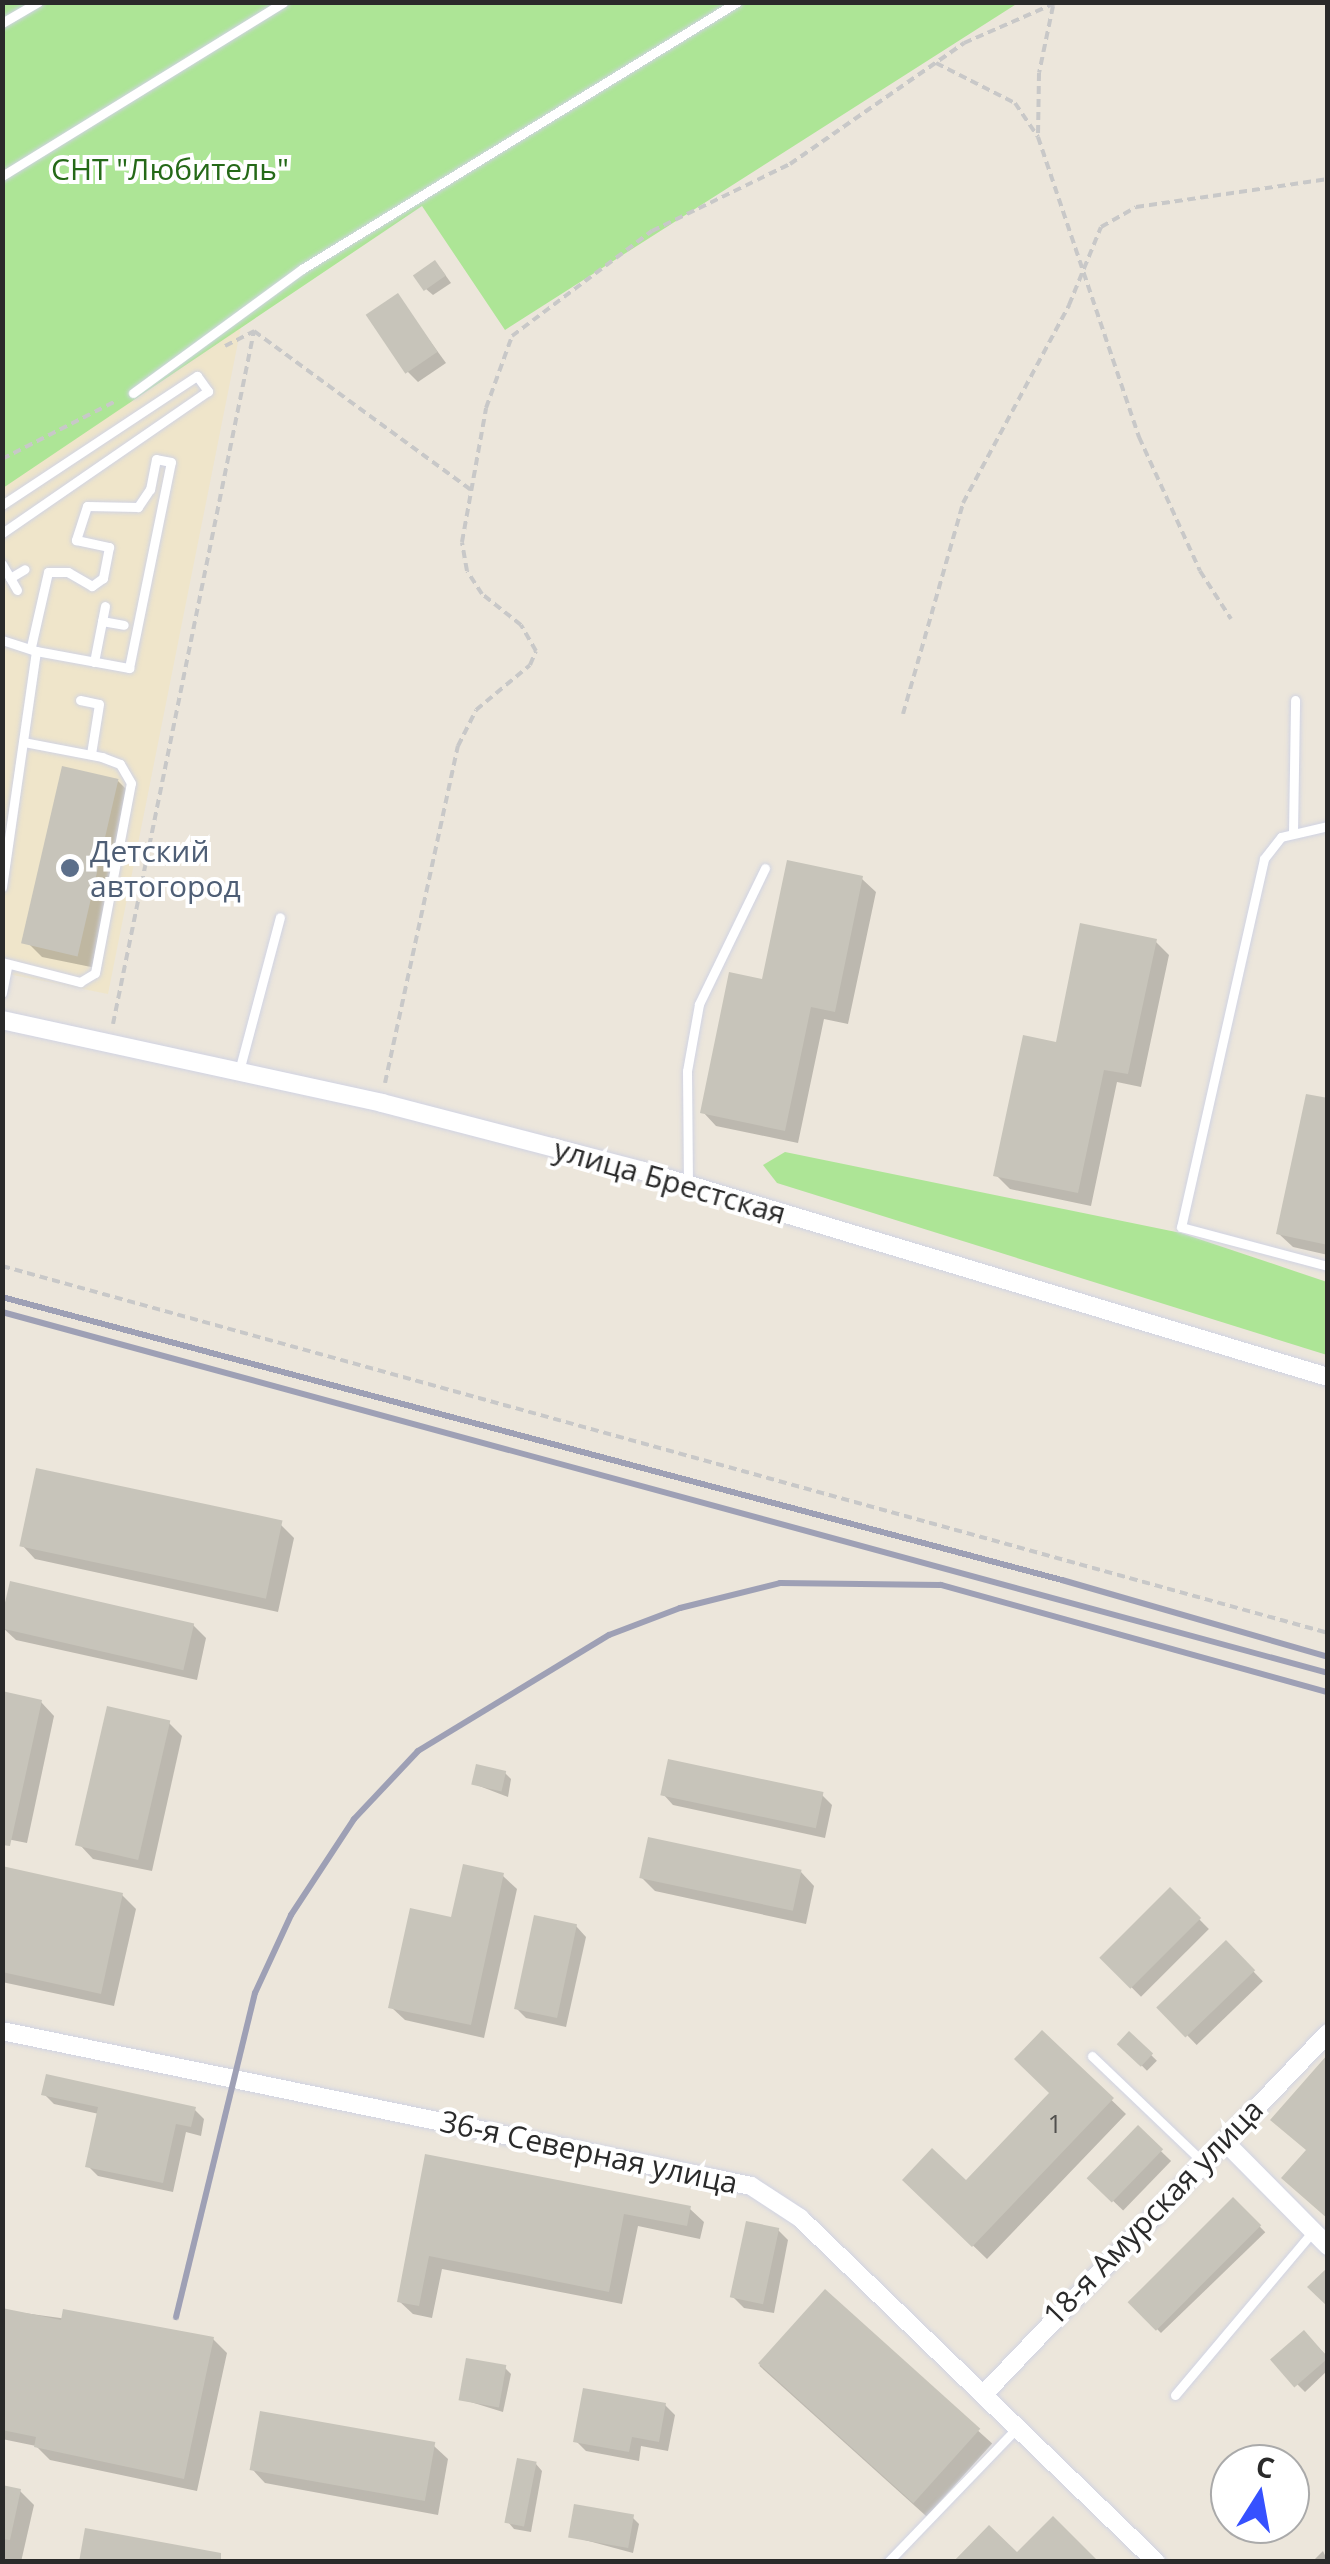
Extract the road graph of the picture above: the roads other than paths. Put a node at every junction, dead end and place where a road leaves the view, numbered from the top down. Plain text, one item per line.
1 (38, 2) edge
2 (284, 2) edge
3 (737, 2) edge
4 (2, 23) edge
5 (2, 176) edge
6 (133, 393) road end
7 (2, 505) edge
8 (2, 533) edge
9 (2, 564) edge
10 (25, 569) dead end
11 (10, 578) junction
12 (17, 590) dead end
13 (105, 606) dead end
14 (102, 621) junction
15 (124, 626) dead end
16 (2, 640) edge
17 (33, 649) junction
18 (94, 662) junction
19 (80, 700) dead end
20 (1295, 700) dead end
21 (23, 742) junction
22 (91, 754) junction
23 (1328, 826) edge
24 (1293, 833) junction
25 (4, 841) edge
26 (765, 868) dead end
27 (2, 887) edge
28 (280, 917) dead end
29 (5, 965) edge
30 (2, 993) edge
31 (2, 1020) edge
32 (239, 1072) junction
33 (688, 1184) junction
34 (1328, 1266) edge
35 (1328, 1377) edge
36 (2, 2031) edge
37 (1328, 2033) edge
38 (1092, 2056) dead end
39 (1224, 2141) junction
40 (1201, 2160) junction
41 (1312, 2231) junction
42 (1328, 2246) edge
43 (1176, 2394) dead end
44 (983, 2395) junction
45 (1017, 2428) junction
46 (888, 2562) edge
47 (1156, 2562) edge

1 - 4 lane
2 - 5 lane
3 - 6 lane
7 - 8 lane
9 - 11 lane
10 - 11 lane
11 - 12 lane
13 - 14 lane
14 - 15 lane
14 - 18 lane
16 - 17 lane
17 - 18 lane
17 - 18 lane
17 - 21 lane
19 - 22 lane
20 - 24 lane
21 - 22 lane
21 - 25 lane
22 - 29 lane
23 - 24 lane
24 - 34 lane
25 - 27 lane
26 - 33 lane
28 - 32 lane
29 - 30 lane
31 - 32 street, улица Брестская
32 - 33 street, улица Брестская
33 - 35 street, улица Брестская
36 - 44 street, 36-я Северная улица
37 - 39 street, 18-я Амурская улица
38 - 40 lane
39 - 40 street, 18-я Амурская улица
39 - 41 street
40 - 44 street, 18-я Амурская улица
41 - 42 street
41 - 43 lane
44 - 45 street, 36-я Северная улица
45 - 46 lane
45 - 47 street, 36-я Северная улица

